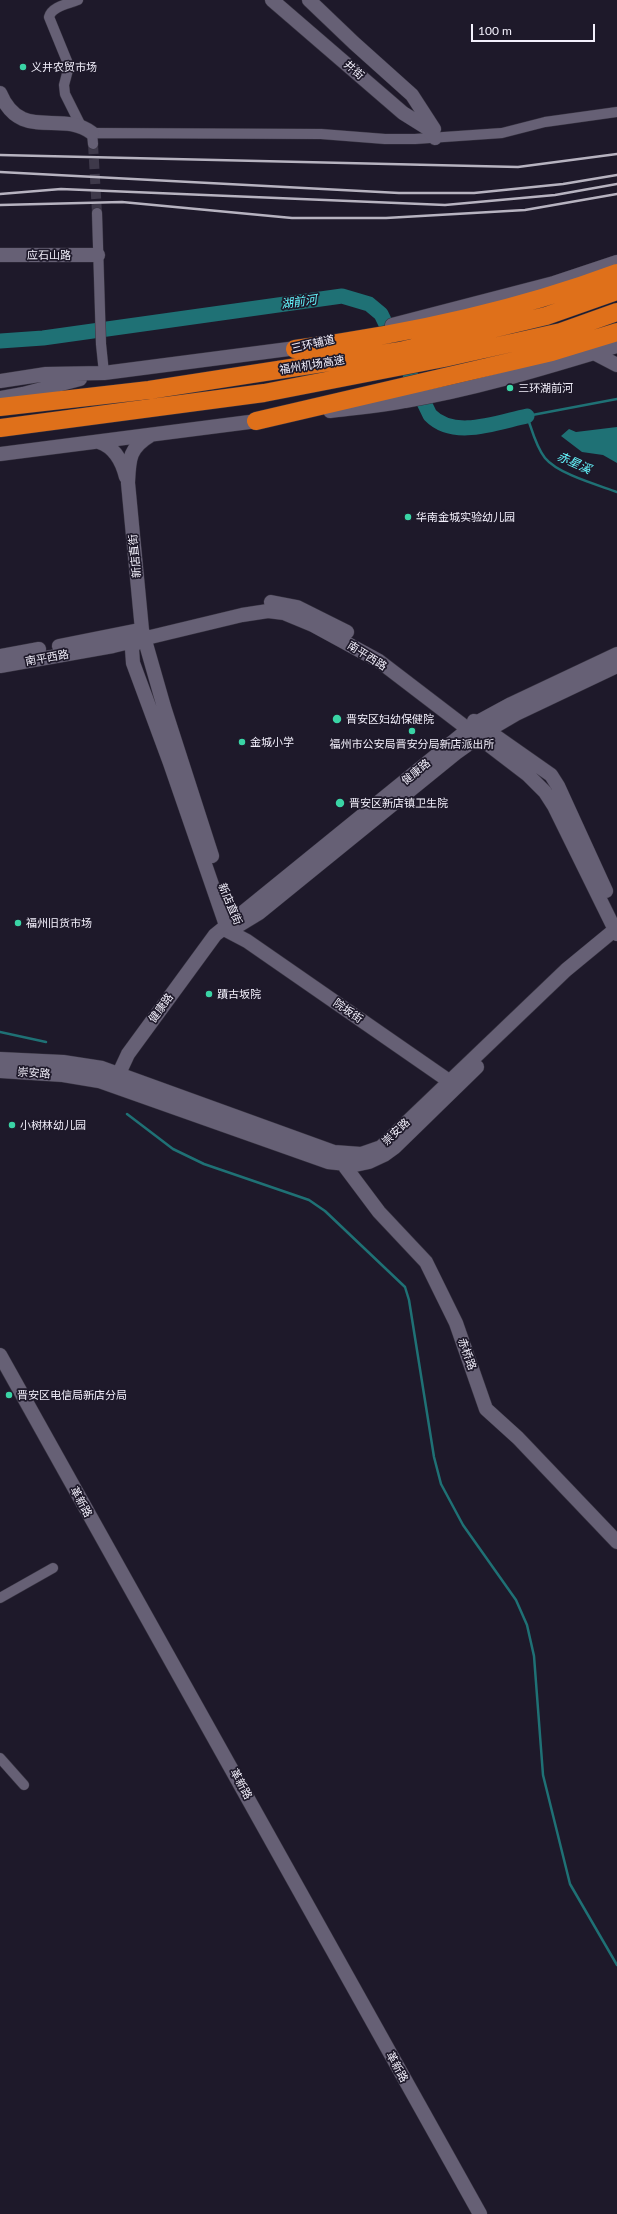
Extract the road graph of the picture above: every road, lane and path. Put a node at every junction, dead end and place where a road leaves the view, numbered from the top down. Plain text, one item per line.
1 (78, 0) edge
2 (272, 0) edge
3 (309, 0) edge
4 (0, 93) edge
5 (617, 112) edge
6 (89, 134) junction
7 (438, 137) junction
8 (96, 213) tunnel mouth
9 (98, 254) junction
10 (0, 255) edge
11 (617, 262) edge
12 (617, 273) edge
13 (617, 291) edge
14 (617, 312) edge
15 (400, 328) junction
16 (617, 332) edge
17 (617, 346) edge
18 (295, 349) joint
19 (594, 353) junction
20 (617, 365) edge
21 (104, 373) junction
22 (0, 381) edge
23 (431, 389) junction
24 (0, 398) edge
25 (0, 407) edge
26 (256, 421) junction
27 (0, 428) edge
28 (151, 435) junction
29 (99, 442) junction
30 (0, 454) edge
31 (128, 483) junction
32 (141, 636) junction
33 (617, 654) edge
34 (0, 656) edge
35 (0, 666) edge
36 (617, 666) edge
37 (478, 730) junction
38 (617, 913) edge
39 (228, 928) junction
40 (616, 933) edge
41 (247, 941) joint
42 (0, 1059) edge
43 (0, 1071) edge
44 (116, 1079) junction
45 (449, 1081) junction
46 (334, 1152) junction
47 (344, 1165) junction
48 (0, 1355) edge
49 (617, 1542) edge
50 (53, 1568) dead end
51 (0, 1598) edge
52 (0, 1758) edge
53 (24, 1785) dead end
54 (480, 2214) edge

1 - 6 street
2 - 7 street, 井街
3 - 7 street, 井街
4 - 6 street
5 - 7 street
6 - 7 street
8 - 9 street
9 - 10 street, 应石山路
9 - 21 street
11 - 15 street
12 - 15 highway
13 - 25 highway, 福州机场高速
14 - 27 highway, 福州机场高速
15 - 18 highway
16 - 23 highway
17 - 19 street
18 - 21 street, 三环辅道
19 - 20 street
19 - 23 street
21 - 22 street, 三环辅道
21 - 24 street
23 - 26 highway
23 - 26 street
26 - 28 street
28 - 29 street
28 - 31 street
29 - 30 street
29 - 31 street
31 - 32 street, 新店直街
32 - 34 street, 南平西路
32 - 35 street, 南平西路
32 - 37 street, 南平西路
32 - 39 street, 新店直街
33 - 37 street, 健康路
36 - 37 street, 健康路
37 - 38 street, 南平西路
37 - 39 street, 健康路
37 - 40 street, 南平西路
39 - 41 street, 新店直街
39 - 44 street, 健康路
40 - 45 street, 崇安路
40 - 47 street, 崇安路
41 - 45 street, 院坂街
42 - 44 street, 崇安路
43 - 44 street, 崇安路
44 - 46 street, 崇安路
44 - 47 street, 崇安路
45 - 46 street, 崇安路
46 - 47 street, 赤桥路
47 - 49 street, 赤桥路
48 - 54 street, 革新路
50 - 51 street
52 - 53 street

